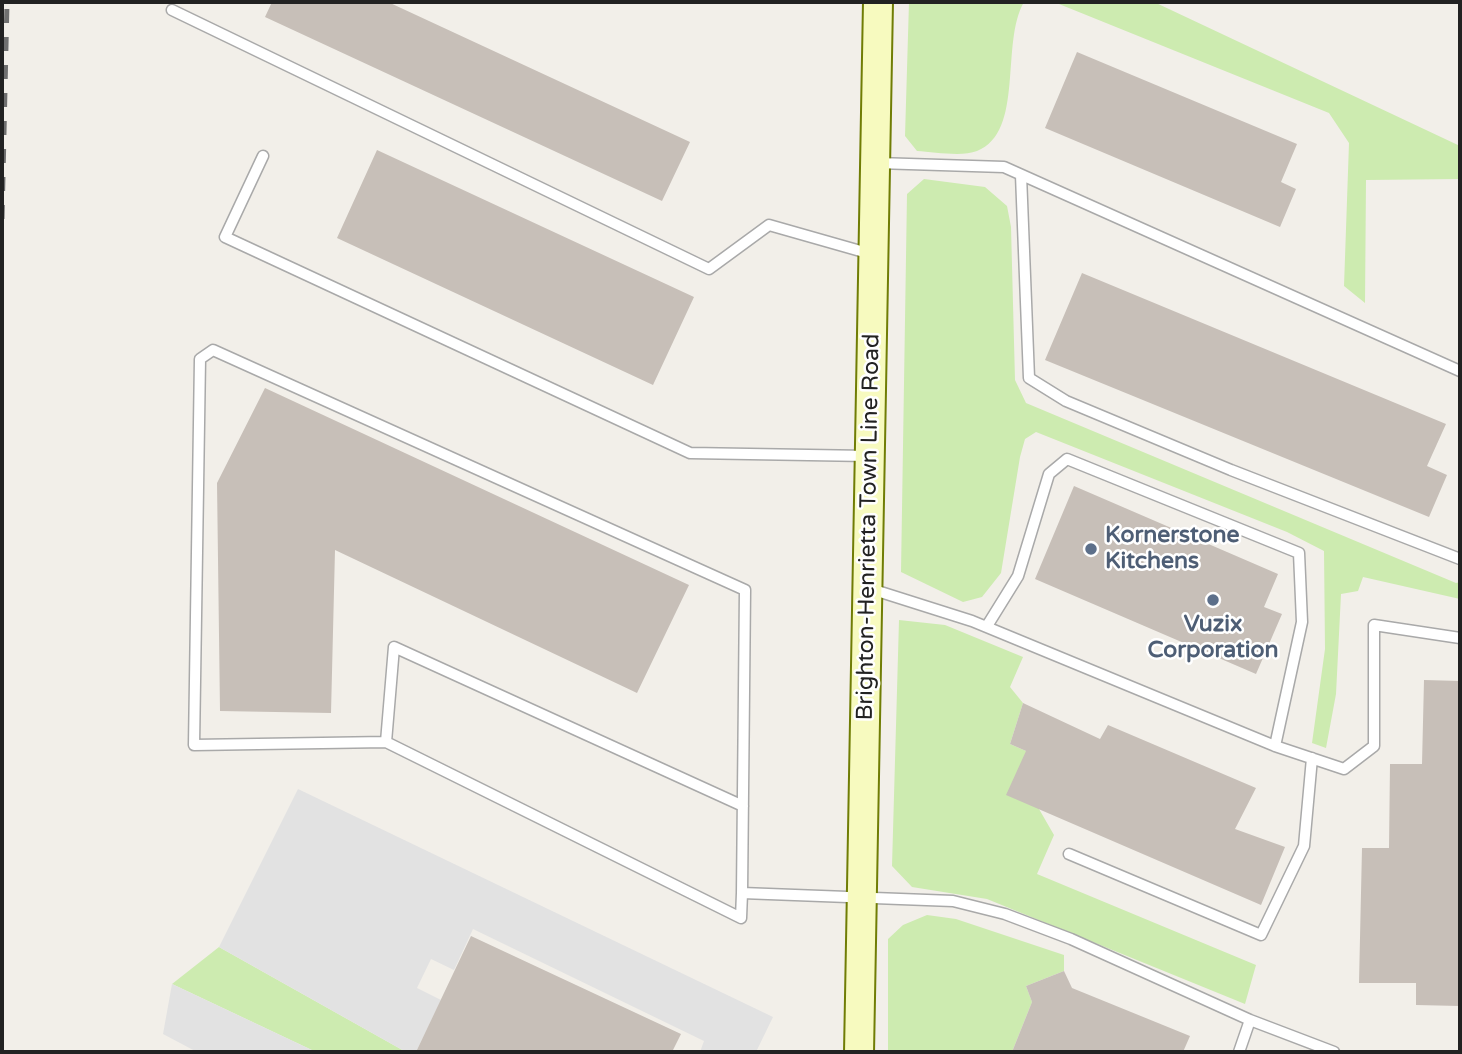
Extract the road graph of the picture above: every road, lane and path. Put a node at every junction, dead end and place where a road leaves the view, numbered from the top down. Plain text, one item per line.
1 (878, 2) edge
2 (172, 10) dead end
3 (263, 156) dead end
4 (876, 163) junction
5 (1021, 175) junction
6 (874, 255) junction
7 (1460, 371) edge
8 (870, 456) junction
9 (1460, 559) edge
10 (867, 587) junction
11 (987, 626) junction
12 (1460, 638) edge
13 (386, 742) junction
14 (1275, 746) junction
15 (1312, 758) junction
16 (743, 806) junction
17 (1069, 854) dead end
18 (741, 893) junction
19 (863, 896) junction
20 (1250, 1020) junction
21 (859, 1052) edge
22 (1239, 1052) edge
23 (1334, 1052) edge

1 - 4 street, Brighton-Henrietta Town Line Road
2 - 6 lane
3 - 8 lane
4 - 5 lane
4 - 6 street, Brighton-Henrietta Town Line Road
5 - 7 lane
5 - 9 lane
6 - 8 street, Brighton-Henrietta Town Line Road
8 - 10 street, Brighton-Henrietta Town Line Road
10 - 11 lane
10 - 19 street, Brighton-Henrietta Town Line Road
11 - 14 lane
11 - 14 lane
12 - 15 lane
13 - 16 lane
13 - 16 lane
13 - 18 lane
14 - 15 lane
15 - 17 lane
16 - 18 lane
18 - 19 lane
19 - 20 lane
19 - 21 street, Brighton-Henrietta Town Line Road
20 - 22 lane
20 - 23 lane

